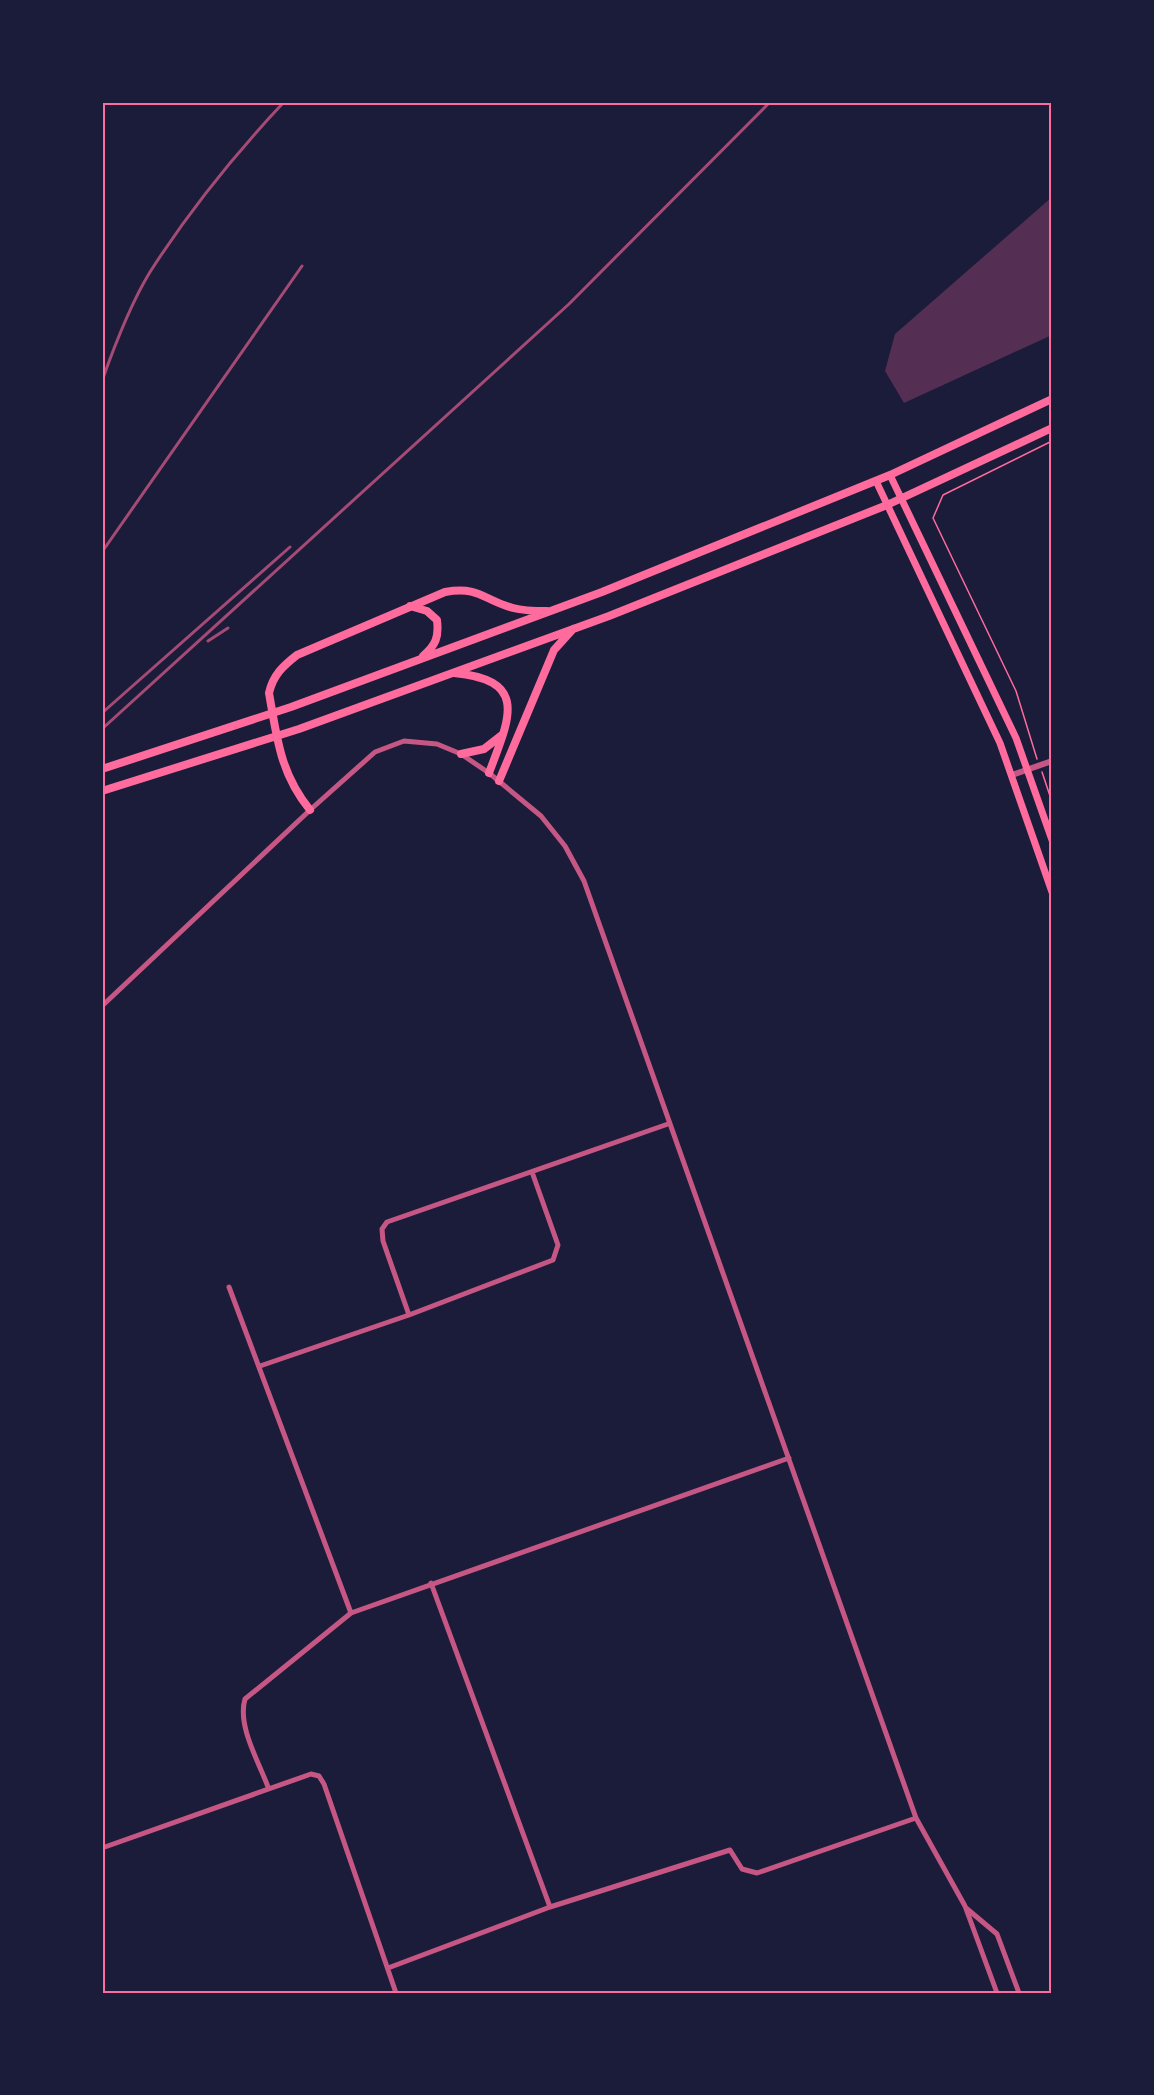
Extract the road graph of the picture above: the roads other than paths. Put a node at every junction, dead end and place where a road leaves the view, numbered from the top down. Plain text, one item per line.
1 (1052, 399) edge
2 (1052, 428) edge
3 (890, 475) junction
4 (876, 481) junction
5 (901, 498) junction
6 (887, 505) junction
7 (410, 606) junction
8 (554, 610) junction
9 (574, 628) junction
10 (419, 660) junction
11 (449, 672) junction
12 (503, 734) junction
13 (461, 754) junction
14 (1052, 761) edge
15 (102, 769) edge
16 (1028, 770) junction
17 (489, 773) junction
18 (1012, 775) junction
19 (499, 781) junction
20 (102, 791) edge
21 (310, 810) junction
22 (1052, 840) edge
23 (1052, 892) edge
24 (102, 1006) edge
25 (668, 1124) junction
26 (532, 1172) junction
27 (229, 1287) dead end
28 (409, 1315) junction
29 (260, 1366) junction
30 (789, 1458) junction
31 (431, 1583) junction
32 (351, 1612) junction
33 (268, 1787) junction
34 (916, 1818) junction
35 (102, 1848) edge
36 (964, 1906) junction
37 (550, 1907) junction
38 (388, 1968) junction
39 (396, 1993) edge
40 (996, 1993) edge
41 (1019, 1993) edge

1 - 3 main road
2 - 5 main road
3 - 4 main road
3 - 5 main road
4 - 6 main road
4 - 8 main road
5 - 6 main road
5 - 16 main road
6 - 9 main road
6 - 18 main road
7 - 8 main road
7 - 10 main road
7 - 21 main road
8 - 10 main road
9 - 11 main road
9 - 19 main road
10 - 15 main road
11 - 12 main road
11 - 20 main road
12 - 13 main road
12 - 17 main road
13 - 17 street
13 - 21 street
14 - 16 street
16 - 18 street
16 - 22 main road
17 - 19 street
18 - 23 main road
19 - 25 street
21 - 24 street
25 - 26 street
25 - 30 street
26 - 28 street
26 - 28 street
27 - 29 street
28 - 29 street
29 - 32 street
30 - 31 street
30 - 34 street
31 - 32 street
31 - 37 street
32 - 33 street
33 - 35 street
33 - 38 street
34 - 36 street
34 - 37 street
36 - 40 street
36 - 41 street
37 - 38 street
38 - 39 street

